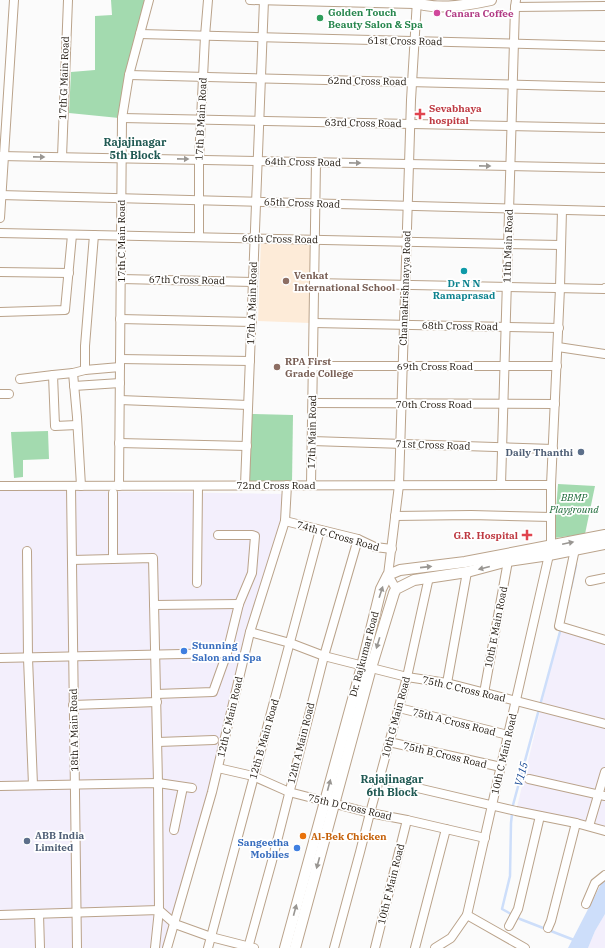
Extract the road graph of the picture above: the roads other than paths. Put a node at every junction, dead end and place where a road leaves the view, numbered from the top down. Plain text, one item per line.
1 (14, 0) edge
2 (68, 0) edge
3 (149, 0) edge
4 (208, 0) edge
5 (250, 0) edge
6 (264, 0) edge
7 (434, 0) edge
8 (462, 0) edge
9 (491, 0) edge
10 (414, 1) edge
11 (351, 2) edge
12 (515, 3) edge
13 (595, 3) edge
14 (605, 6) edge
15 (140, 34) junction
16 (205, 36) junction
17 (263, 37) junction
18 (414, 41) junction
19 (514, 44) junction
20 (605, 46) edge
21 (129, 76) junction
22 (203, 77) junction
23 (261, 79) junction
24 (412, 82) junction
25 (513, 85) junction
26 (605, 87) edge
27 (122, 118) junction
28 (200, 119) junction
29 (260, 121) junction
30 (411, 124) junction
31 (512, 126) junction
32 (605, 128) edge
33 (2, 156) edge
34 (62, 157) junction
35 (122, 158) junction
36 (198, 160) junction
37 (258, 161) junction
38 (316, 162) junction
39 (409, 164) junction
40 (510, 166) junction
41 (605, 168) edge
42 (1, 194) edge
43 (121, 198) junction
44 (198, 200) junction
45 (256, 202) junction
46 (316, 203) junction
47 (408, 206) junction
48 (509, 209) junction
49 (562, 210) junction
50 (605, 211) edge
51 (0, 218) edge
52 (0, 233) edge
53 (72, 235) junction
54 (94, 235) junction
55 (121, 236) junction
56 (199, 237) junction
57 (255, 238) junction
58 (315, 240) junction
59 (407, 242) junction
60 (508, 244) junction
61 (560, 245) junction
62 (0, 272) edge
63 (69, 274) junction
64 (121, 279) junction
65 (253, 282) junction
66 (314, 283) junction
67 (405, 285) junction
68 (506, 287) junction
69 (560, 288) junction
70 (605, 289) edge
71 (0, 312) edge
72 (120, 319) junction
73 (252, 322) junction
74 (314, 323) junction
75 (404, 325) junction
76 (506, 327) junction
77 (558, 328) junction
78 (558, 347) junction
79 (605, 354) edge
80 (120, 359) junction
81 (250, 361) junction
82 (313, 366) junction
83 (403, 366) junction
84 (504, 366) junction
85 (557, 366) junction
86 (120, 367) junction
87 (85, 370) junction
88 (73, 373) junction
89 (53, 375) junction
90 (20, 379) dead end
91 (120, 383) junction
92 (74, 386) junction
93 (0, 394) edge
94 (9, 394) dead end
95 (120, 400) junction
96 (313, 403) junction
97 (402, 404) junction
98 (503, 404) junction
99 (555, 404) junction
100 (248, 405) junction
101 (78, 425) junction
102 (312, 441) junction
103 (120, 443) junction
104 (400, 444) junction
105 (247, 446) junction
106 (502, 447) junction
107 (554, 448) junction
108 (245, 485) junction
109 (287, 485) junction
110 (311, 485) junction
111 (399, 485) junction
112 (501, 485) junction
113 (551, 485) junction
114 (0, 486) edge
115 (71, 486) junction
116 (81, 486) junction
117 (119, 486) junction
118 (198, 486) junction
119 (113, 493) dead end
120 (396, 516) junction
121 (551, 517) junction
122 (285, 521) junction
123 (320, 530) junction
124 (218, 535) dead end
125 (605, 535) edge
126 (358, 539) junction
127 (605, 544) edge
128 (392, 549) junction
129 (575, 549) junction
130 (27, 551) dead end
131 (550, 551) junction
132 (113, 559) junction
133 (72, 560) junction
134 (508, 562) junction
135 (467, 572) junction
136 (388, 575) junction
137 (429, 578) junction
138 (605, 578) edge
139 (590, 581) dead end
140 (198, 584) dead end
141 (396, 590) junction
142 (239, 604) junction
143 (154, 605) junction
144 (250, 632) junction
145 (605, 640) edge
146 (290, 643) junction
147 (227, 653) junction
148 (155, 655) junction
149 (324, 656) junction
150 (72, 657) junction
151 (0, 658) edge
152 (28, 658) junction
153 (366, 667) junction
154 (407, 677) junction
155 (447, 683) junction
156 (484, 693) junction
157 (157, 698) junction
158 (516, 701) junction
159 (73, 705) junction
160 (399, 708) junction
161 (605, 724) edge
162 (508, 735) junction
163 (214, 740) dead end
164 (158, 742) junction
165 (389, 742) junction
166 (218, 768) junction
167 (501, 768) junction
168 (605, 772) edge
169 (253, 776) junction
170 (529, 778) dead end
171 (379, 779) junction
172 (158, 783) junction
173 (75, 784) junction
174 (33, 785) junction
175 (0, 786) edge
176 (183, 787) junction
177 (192, 788) dead end
178 (289, 792) junction
179 (602, 795) edge
180 (329, 802) junction
181 (492, 806) junction
182 (370, 813) junction
183 (540, 816) junction
184 (407, 820) junction
185 (576, 823) junction
186 (589, 826) junction
187 (446, 829) junction
188 (174, 830) dead end
189 (605, 831) edge
190 (485, 838) junction
191 (605, 875) edge
192 (586, 904) dead end
193 (159, 910) junction
194 (76, 913) junction
195 (39, 914) junction
196 (0, 915) edge
197 (467, 915) junction
198 (175, 924) junction
199 (509, 926) dead end
200 (548, 928) dead end
201 (211, 937) junction
202 (40, 948) edge
203 (77, 948) edge
204 (155, 948) edge
205 (167, 948) edge
206 (208, 948) edge
207 (250, 948) edge
208 (285, 948) edge
209 (295, 948) edge
210 (334, 948) edge
211 (375, 948) edge
212 (415, 948) edge
213 (435, 948) edge
214 (525, 948) edge

1 - 33 street
2 - 34 street, 17th G Main Road
3 - 15 street, 17th C Main Road
4 - 16 street, 17th B Main Road
5 - 6 street
6 - 11 street
6 - 17 street, 17th A Main Road
7 - 8 main road
9 - 10 main road
10 - 11 street
10 - 18 street, Channakrishnayya Road
12 - 13 street
12 - 19 street, 11th Main Road
13 - 14 street
15 - 16 street, 61st Cross Road
15 - 21 street, 17th C Main Road
16 - 17 street, 61st Cross Road
16 - 22 street, 17th B Main Road
17 - 18 street, 61st Cross Road
17 - 23 street, 17th A Main Road
18 - 19 street, 61st Cross Road
18 - 24 street, Channakrishnayya Road
19 - 20 street, 61st Cross Road
19 - 25 street, 11th Main Road
21 - 22 street, 62nd Cross Road
21 - 27 street, 17th C Main Road
22 - 23 street, 62nd Cross Road
22 - 28 street, 17th B Main Road
23 - 24 street, 62nd Cross Road
23 - 29 street, 17th A Main Road
24 - 25 street, 62nd Cross Road
24 - 30 street, Channakrishnayya Road
25 - 26 street, 62nd Cross Road
25 - 31 street, 11th Main Road
27 - 28 street, 63rd Cross Road
27 - 35 street, 17th C Main Road
28 - 29 street, 63rd Cross Road
28 - 36 street, 17th B Main Road
29 - 30 street, 63rd Cross Road
29 - 37 street, 17th A Main Road
30 - 31 street, 63rd Cross Road
30 - 39 street, Channakrishnayya Road
31 - 32 street, 63rd Cross Road
31 - 40 street, 11th Main Road
33 -> 34 street, 64th Cross Road
33 - 42 street
34 - 35 street, 64th Cross Road
35 -> 36 street, 64th Cross Road
35 - 43 street, 17th C Main Road
36 - 37 street, 64th Cross Road
36 - 44 street, 17th B Main Road
37 - 38 street, 64th Cross Road
37 - 45 street, 17th A Main Road
38 -> 39 street, 64th Cross Road
38 - 46 street, 17th Main Road
39 -> 40 street, 64th Cross Road
39 - 47 street, Channakrishnayya Road
40 - 41 street, 64th Cross Road
40 - 48 street, 11th Main Road
42 - 43 street, 65th Cross Road
42 - 51 street
43 - 44 street, 65th Cross Road
43 - 55 street, 17th C Main Road
44 - 45 street, 65th Cross Road
44 - 56 street, 17th B Main Road
45 - 46 street, 65th Cross Road
45 - 57 street, 17th A Main Road
46 - 47 street, 65th Cross Road
46 - 58 street, 17th Main Road
47 - 48 street, 65th Cross Road
47 - 59 street, Channakrishnayya Road
48 - 49 street, 65th Cross Road
48 - 60 street, 11th Main Road
49 - 50 street, 65th Cross Road
49 - 61 street, 10th C Main Road
52 - 53 street, 66th Cross Road
53 - 54 street, 66th Cross Road
53 - 63 street
54 - 55 street, 66th Cross Road
54 - 87 street
55 - 56 street, 66th Cross Road
55 - 64 street, 17th C Main Road
56 - 57 street, 66th Cross Road
57 - 58 street, 66th Cross Road
57 - 65 street, 17th A Main Road
58 - 59 street, 66th Cross Road
58 - 66 street, 17th Main Road
59 - 60 street, 66th Cross Road
59 - 67 street, Channakrishnayya Road
60 - 61 street, 66th Cross Road
60 - 68 street, 11th Main Road
61 - 69 street, 10th C Main Road
62 - 63 street
63 - 71 street
64 - 65 street, 67th Cross Road
64 - 72 street, 17th C Main Road
65 - 73 street, 17th A Main Road
66 - 67 street
66 - 74 street, 17th Main Road
67 - 68 street
67 - 75 street, Channakrishnayya Road
68 - 69 street
68 - 76 street, 11th Main Road
69 - 70 street
69 - 77 street, 10th C Main Road
72 - 73 street
72 - 80 street, 17th C Main Road
73 - 81 street, 17th A Main Road
74 - 75 street, 68th Cross Road
74 - 82 street, 17th Main Road
75 - 76 street, 68th Cross Road
75 - 83 street, Channakrishnayya Road
76 - 77 street, 68th Cross Road
76 - 84 street, 11th Main Road
77 - 78 street, 10th C Main Road
78 - 79 street
78 - 85 street, 10th C Main Road
80 - 81 street
80 - 86 street, 17th C Main Road
81 - 100 street, 17th A Main Road
82 - 83 street, 69th Cross Road
82 - 96 street, 17th Main Road
83 - 84 street, 69th Cross Road
83 - 97 street, Channakrishnayya Road
84 - 85 street, 69th Cross Road
84 - 98 street, 11th Main Road
85 - 99 street, 10th C Main Road
86 - 87 street
86 - 91 street, 17th C Main Road
87 - 88 street
88 - 89 street
88 - 92 street
89 - 90 street
89 - 101 street
91 - 92 street
91 - 95 street, 17th C Main Road
92 - 101 street
93 - 94 street
95 - 100 street
95 - 103 street, 17th C Main Road
96 - 97 street, 70th Cross Road
96 - 102 street, 17th Main Road
97 - 98 street, 70th Cross Road
97 - 104 street, Channakrishnayya Road
98 - 99 street, 70th Cross Road
98 - 106 street, 11th Main Road
99 - 107 street, 10th C Main Road
100 - 105 street, 17th A Main Road
101 - 116 street
102 - 104 street, 71st Cross Road
102 - 110 street, 17th Main Road
103 - 105 street
103 - 117 street, 17th C Main Road
104 - 106 street, 71st Cross Road
104 - 111 street, Channakrishnayya Road
105 - 108 street, 17th A Main Road
106 - 107 street, 71st Cross Road
106 - 112 street, 11th Main Road
107 - 113 street, 10th C Main Road
108 - 109 street, 72nd Cross Road
108 - 118 street, 72nd Cross Road
109 - 110 street, 72nd Cross Road
109 - 122 street, 12th C Main Road
110 - 111 street, 72nd Cross Road
111 - 112 street, 72nd Cross Road
111 - 120 street, Channakrishnayya Road
112 - 113 street, 72nd Cross Road
113 - 121 street, 10th C Main Road
114 - 115 street, 72nd Cross Road
115 - 116 street, 72nd Cross Road
115 - 133 street, 18th A Main Road
116 - 117 street, 72nd Cross Road
117 - 118 street, 72nd Cross Road
118 - 140 street
119 - 132 street
120 - 121 street
120 - 128 street, Channakrishnayya Road
121 - 131 street, 10th C Main Road
122 - 123 street, 74th C Cross Road
122 - 144 street, 12th C Main Road
123 - 126 street, 74th C Cross Road
123 - 146 street, 12th B Main Road
124 - 142 street
131 -> 125 main road
126 - 128 street, 74th C Cross Road
126 - 149 street, 12th A Main Road
127 - 129 main road
128 - 136 street, Channakrishnayya Road
129 - 131 main road
129 - 145 street
130 - 152 street
131 - 134 main road
136 -> 131 main road
131 - 158 street, 10th C Main Road
132 - 133 street
132 - 143 street
133 - 150 street, 18th A Main Road
134 -> 135 main road
134 - 156 street, 10th E Main Road
135 - 137 main road
135 - 155 street
136 - 141 street
153 -> 136 main road, Dr. Rajkumar Road
137 - 141 main road
137 - 154 street, 10th G Main Road
138 - 139 street
141 -> 153 main road, Dr. Rajkumar Road
142 - 143 street
142 - 147 street
143 - 148 street
144 - 146 street, 75th C Cross Road
144 - 166 street, 12th C Main Road
146 - 149 street, 75th C Cross Road
146 - 169 street, 12th B Main Road
147 - 148 street
147 - 157 street
148 - 150 street
148 - 157 street
149 - 153 street, 75th C Cross Road
149 - 178 street, 12th A Main Road
150 - 152 street
150 - 159 street, 18th A Main Road
151 - 152 street
152 - 174 street
153 - 154 street, 75th C Cross Road
153 - 180 main road, Dr. Rajkumar Road
154 - 155 street, 75th C Cross Road
154 - 160 street, 10th G Main Road
155 - 156 street, 75th C Cross Road
156 - 158 street, 75th C Cross Road
157 - 159 street
157 - 164 street
158 - 161 street, 75th C Cross Road
158 - 162 street, 10th C Main Road
159 - 173 street, 18th A Main Road
160 - 162 street, 75th A Cross Road
160 - 165 street, 10th G Main Road
162 - 167 street, 10th C Main Road
163 - 164 street
164 - 172 street
165 - 167 street, 75th B Cross Road
165 - 171 street, 10th G Main Road
166 - 169 street, 75th D Cross Road
166 - 198 street, 12th C Main Road
167 - 181 street, 10th C Main Road
168 - 179 street
169 - 178 street, 75th D Cross Road
169 - 201 street, 12th B Main Road
170 - 179 street
171 - 181 street
171 - 182 street, 10th G Main Road
172 - 173 street
172 - 176 street
172 - 193 street
173 - 174 street
173 - 194 street, 18th A Main Road
174 - 175 street
176 - 177 street
176 - 188 street
178 - 180 street, 75th D Cross Road
178 - 207 street, 12th A Main Road
179 - 186 street
180 - 182 street, 75th D Cross Road
208 -> 180 main road, Dr. Rajkumar Road
180 -> 209 main road, Dr. Rajkumar Road
181 - 183 street
181 - 190 street, 10th C Main Road
182 - 184 street, 75th D Cross Road
182 - 210 street, 10th G Main Road
183 - 185 street
183 - 199 street
184 - 187 street, 75th D Cross Road
184 - 211 street, 10th F Main Road
185 - 186 street
185 - 200 street
186 - 189 street
187 - 190 street, 75th D Cross Road
187 - 212 street
190 - 197 street, 10th C Main Road
191 - 192 street
193 - 194 street
193 - 198 street
193 - 204 street
194 - 195 street
194 - 203 street, 18th A Main Road
195 - 196 street
195 - 202 street
197 - 213 street, 10th C Main Road
197 - 214 street
198 - 201 street
198 - 205 street, 12th C Main Road
201 - 206 street, 12th B Main Road
201 - 207 street

